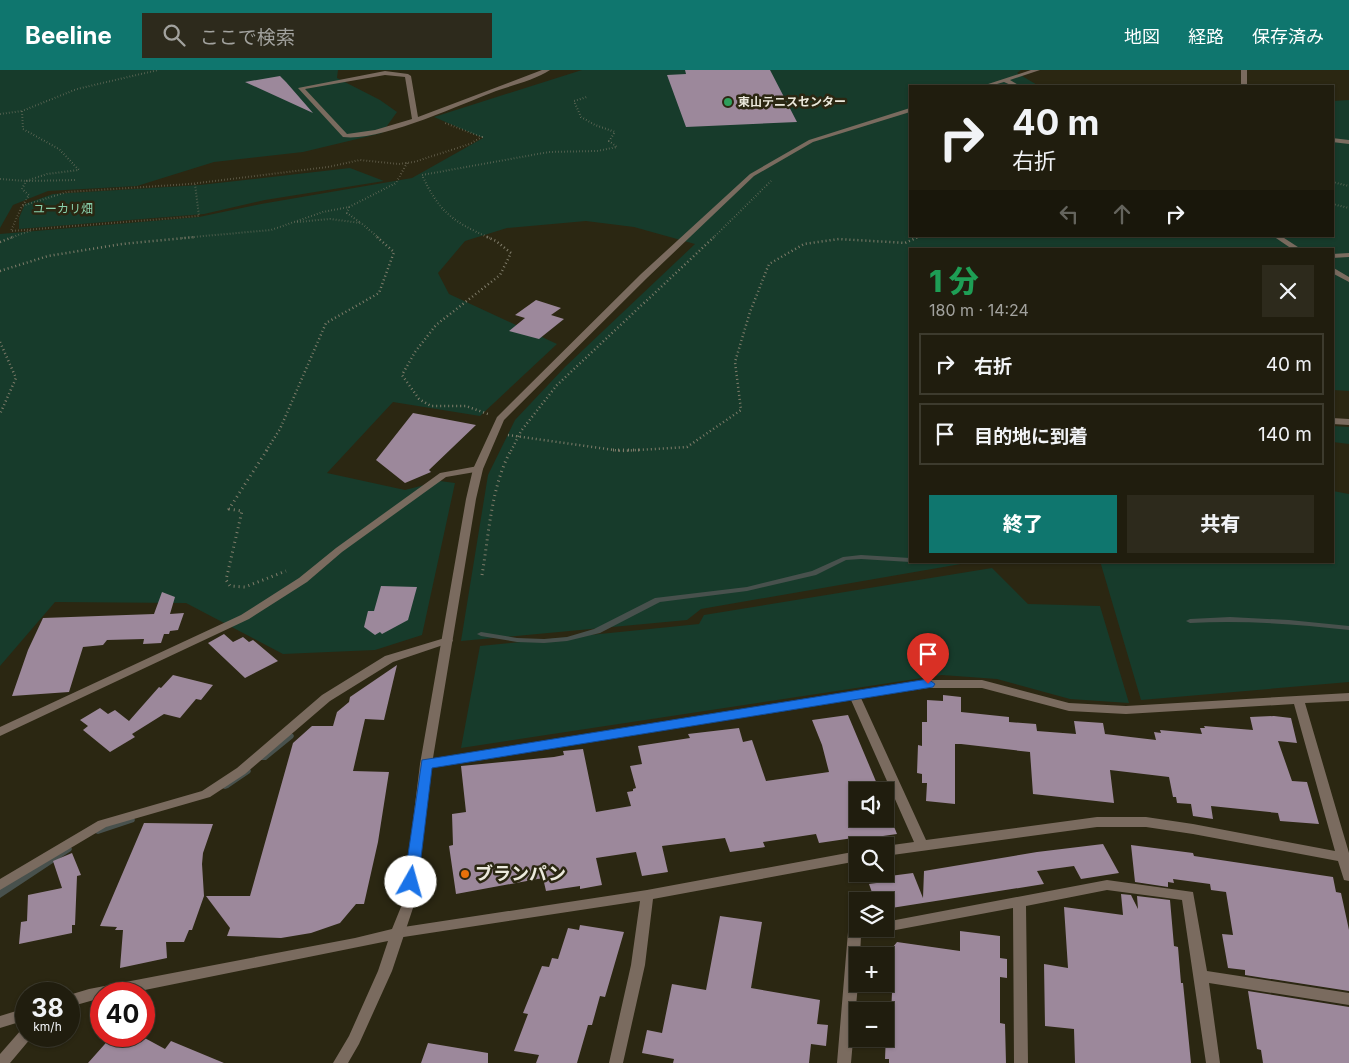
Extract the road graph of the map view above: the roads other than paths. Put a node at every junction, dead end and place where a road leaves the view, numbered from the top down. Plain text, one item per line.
1 (547, 70) edge
2 (1037, 70) edge
3 (1244, 70) edge
4 (1005, 80) junction
5 (988, 85) edge
6 (1015, 85) edge
7 (1244, 85) edge
8 (909, 110) edge
9 (415, 119) junction
10 (1334, 140) edge
11 (1349, 142) edge
12 (1278, 237) edge
13 (1296, 248) edge
14 (1349, 255) edge
15 (1334, 256) edge
16 (1334, 270) edge
17 (1349, 280) edge
18 (1334, 421) edge
19 (1349, 422) edge
20 (478, 470) junction
21 (448, 640) junction
22 (854, 695) junction
23 (1349, 697) edge
24 (1298, 700) junction
25 (0, 732) edge
26 (426, 764) junction
27 (922, 845) junction
28 (894, 850) edge
29 (849, 858) edge
30 (1346, 858) edge
31 (1349, 876) edge
32 (0, 885) edge
33 (647, 894) junction
34 (1019, 902) junction
35 (894, 925) edge
36 (397, 933) junction
37 (855, 937) edge
38 (1202, 976) junction
39 (80, 998) edge
40 (1349, 999) edge
41 (15, 1017) edge
42 (0, 1022) edge
43 (15, 1047) edge
44 (1, 1063) edge
45 (340, 1063) edge
46 (616, 1063) edge
47 (844, 1063) edge
48 (1021, 1063) edge
49 (1213, 1063) edge

1 - 9 street
2 - 4 street
3 - 7 street
4 - 5 street
4 - 6 street
8 - 20 street
9 - 9 street
10 - 11 street
12 - 13 street
14 - 15 street
16 - 17 street
18 - 19 street
20 - 21 street
20 - 25 street
21 - 26 street
21 - 32 street
22 - 24 street
22 - 26 street
22 - 27 street
23 - 24 street
24 - 30 street
26 - 36 street
27 - 28 street
27 - 30 street
29 - 33 street
30 - 31 street
33 - 36 street
33 - 46 street
34 - 35 street
34 - 38 street
34 - 48 street
36 - 39 street
36 - 45 street
37 - 47 street
38 - 40 street
38 - 49 street
41 - 42 street
43 - 44 street

